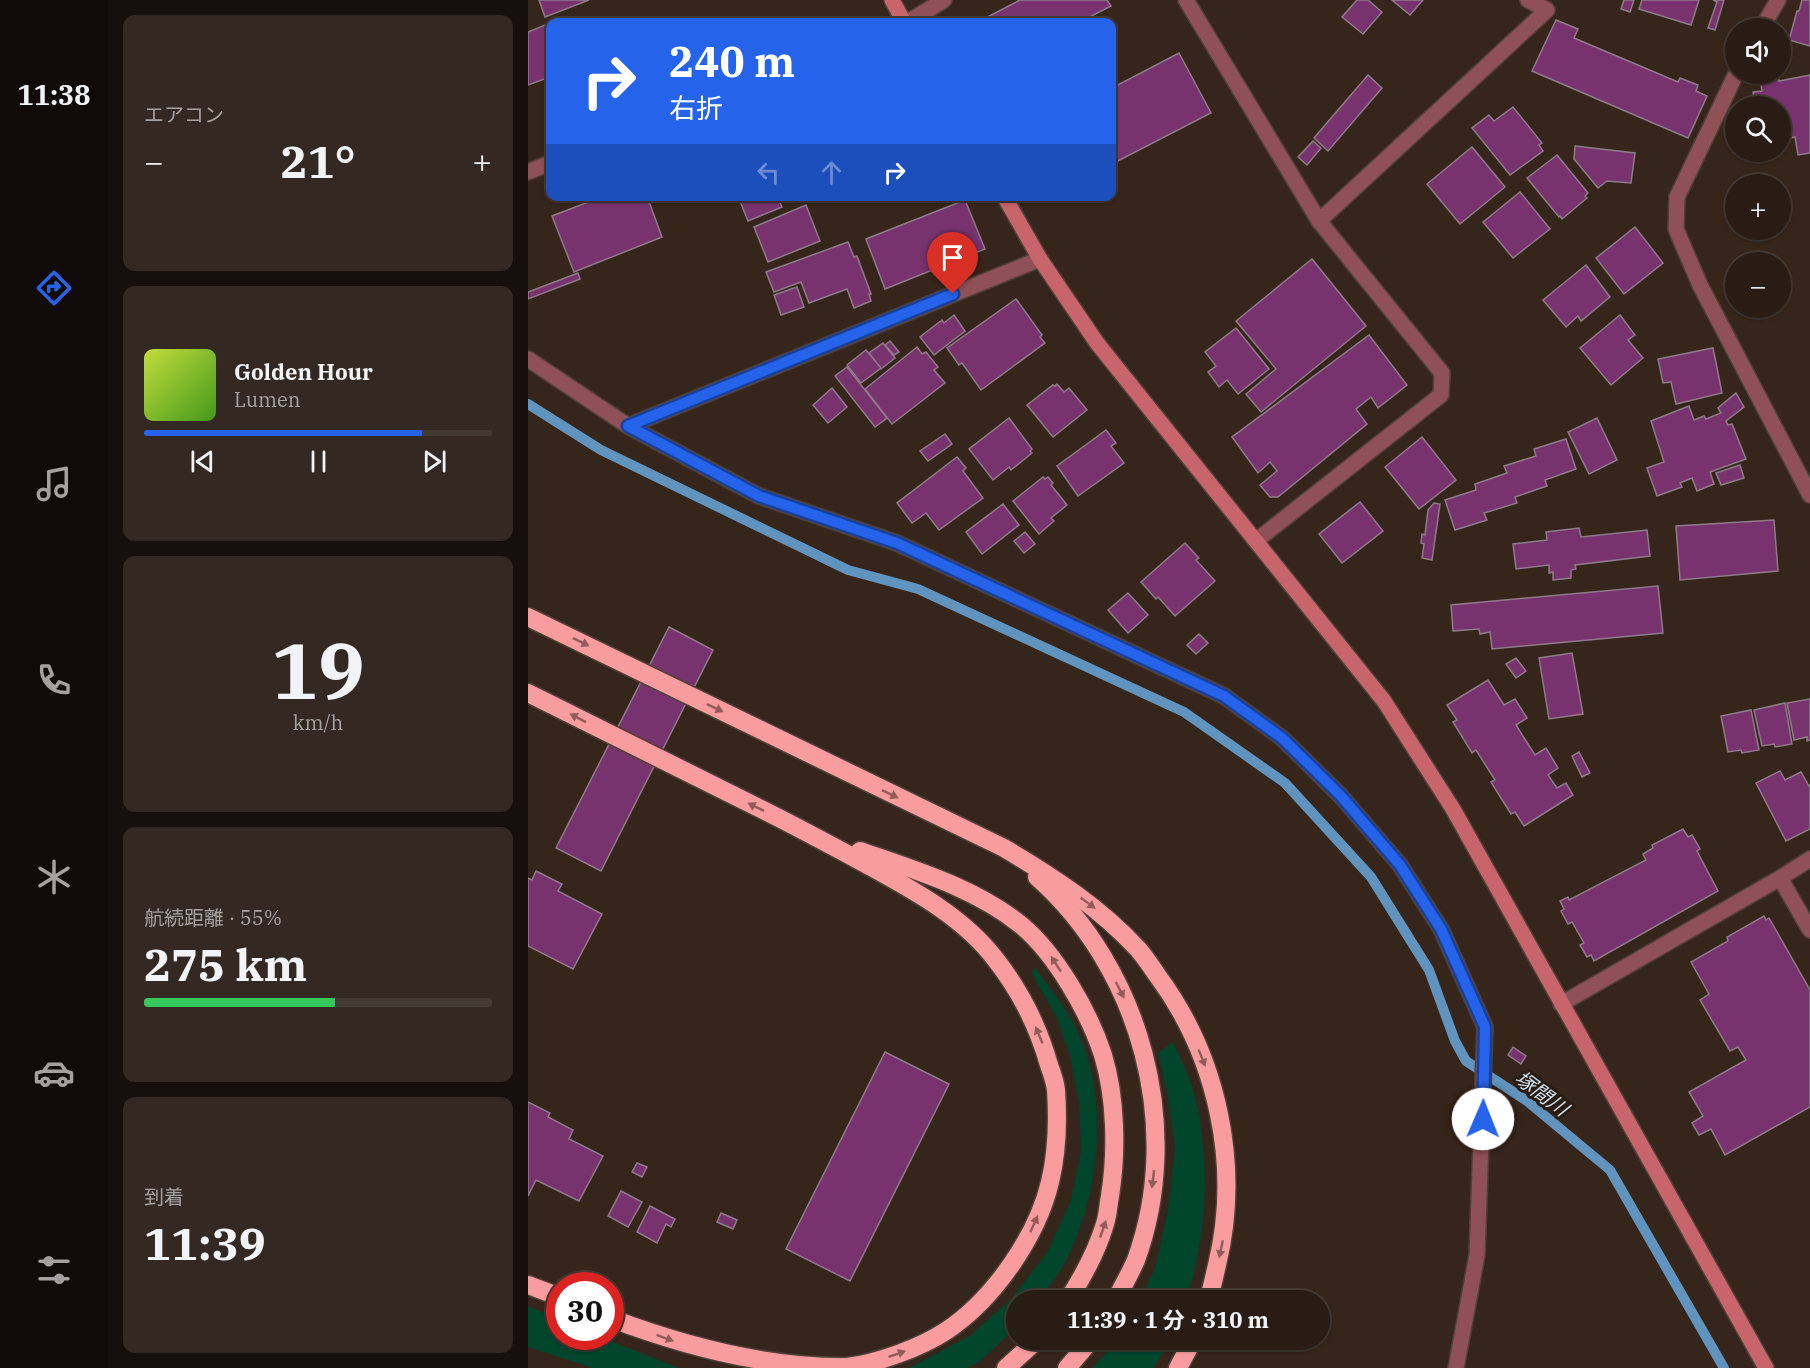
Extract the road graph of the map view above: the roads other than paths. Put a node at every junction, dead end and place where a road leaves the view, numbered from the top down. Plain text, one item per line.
1 (892, 0) edge
2 (945, 0) edge
3 (1186, 0) edge
4 (1528, 0) edge
5 (1778, 0) edge
6 (903, 18) edge
7 (913, 18) edge
8 (1768, 18) edge
9 (1732, 84) edge
10 (546, 165) edge
11 (528, 172) edge
12 (1007, 201) edge
13 (1318, 221) junction
14 (1040, 259) junction
15 (528, 359) edge
16 (628, 426) junction
17 (1810, 495) edge
18 (1257, 540) junction
19 (528, 617) edge
20 (528, 693) edge
21 (809, 832) junction
22 (1004, 848) junction
23 (1810, 859) edge
24 (1780, 878) junction
25 (1810, 930) edge
26 (1561, 1004) junction
27 (528, 1285) edge
28 (1074, 1290) edge
29 (1121, 1290) edge
30 (1211, 1290) edge
31 (546, 1292) edge
32 (624, 1323) edge
33 (1026, 1350) edge
34 (1082, 1350) edge
35 (1187, 1350) edge
36 (1006, 1368) edge
37 (1067, 1368) edge
38 (1178, 1368) edge
39 (1456, 1368) edge
40 (1766, 1368) edge

1 - 6 street
2 - 7 street
3 - 13 street
4 - 13 street
5 - 8 street
9 - 17 street
10 - 11 street
12 - 14 street
13 - 18 street
14 - 16 street
14 - 18 street
15 - 16 street
16 - 39 street
18 - 26 street
19 -> 22 highway
21 -> 20 highway
28 -> 21 highway
32 -> 21 highway
22 -> 29 highway
22 -> 30 highway
23 - 24 street
24 - 25 street
24 - 26 street
26 - 40 street
27 - 31 highway
33 - 36 highway
34 - 37 highway
35 - 38 highway

